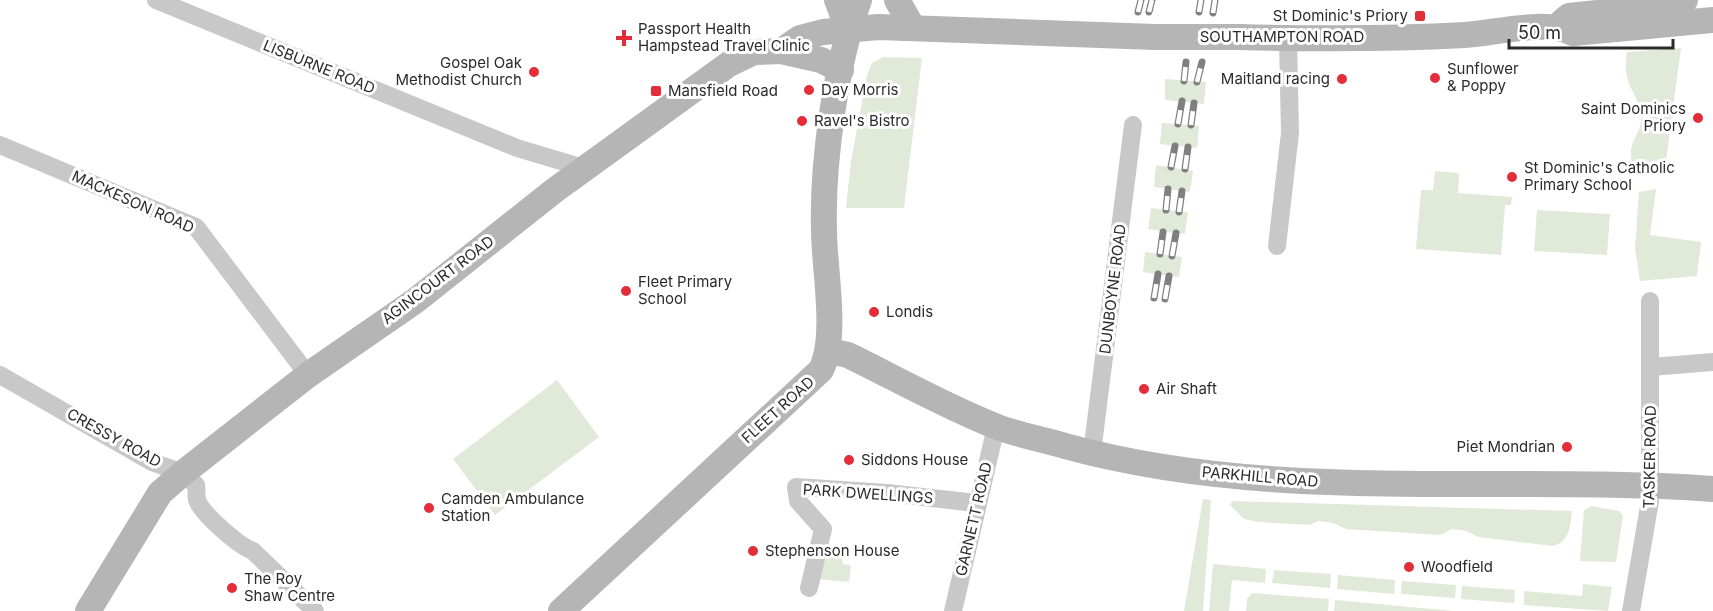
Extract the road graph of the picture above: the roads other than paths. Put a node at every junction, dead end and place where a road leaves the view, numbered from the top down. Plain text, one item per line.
1 (156, 0) edge
2 (837, 0) edge
3 (859, 0) edge
4 (897, 0) edge
5 (1685, 0) edge
6 (1713, 20) edge
7 (1563, 21) junction
8 (913, 28) junction
9 (848, 29) junction
10 (1288, 38) junction
11 (781, 51) junction
12 (841, 70) junction
13 (1133, 125) dead end
14 (0, 145) edge
15 (584, 168) junction
16 (1277, 246) dead end
17 (1650, 301) dead end
18 (829, 351) junction
19 (1713, 362) edge
20 (1651, 367) junction
21 (0, 375) edge
22 (308, 375) junction
23 (996, 427) junction
24 (1092, 453) junction
25 (183, 473) junction
26 (1650, 485) junction
27 (1713, 489) edge
28 (976, 503) junction
29 (809, 588) dead end
30 (88, 611) edge
31 (315, 611) edge
32 (561, 611) edge
33 (953, 611) edge
34 (1631, 611) edge

1 - 15 street, LISBURNE ROAD
2 - 9 main road
3 - 9 main road
4 - 8 main road
5 - 7 main road
6 - 7 main road, SOUTHAMPTON ROAD
7 - 10 main road, SOUTHAMPTON ROAD
8 - 9 main road, SOUTHAMPTON ROAD
8 - 10 main road, SOUTHAMPTON ROAD, bridge
9 - 11 main road, AGINCOURT ROAD
9 - 12 main road
10 - 16 street
11 - 12 main road
11 - 15 main road, AGINCOURT ROAD
12 - 18 main road
13 - 24 street, DUNBOYNE ROAD
14 - 22 street, MACKESON ROAD
15 - 22 main road, AGINCOURT ROAD
17 - 20 street, TASKER ROAD
18 - 23 main road, PARKHILL ROAD
18 - 32 main road, FLEET ROAD
19 - 20 street
20 - 26 street, TASKER ROAD
21 - 25 street, CRESSY ROAD
22 - 25 main road, AGINCOURT ROAD
23 - 24 main road, PARKHILL ROAD
23 - 28 street, GARNETT ROAD
24 - 26 main road, PARKHILL ROAD
25 - 30 main road, AGINCOURT ROAD
25 - 31 street
26 - 27 main road, PARKHILL ROAD
26 - 34 street, TASKER ROAD
28 - 29 street, PARK DWELLINGS
28 - 33 street, GARNETT ROAD

